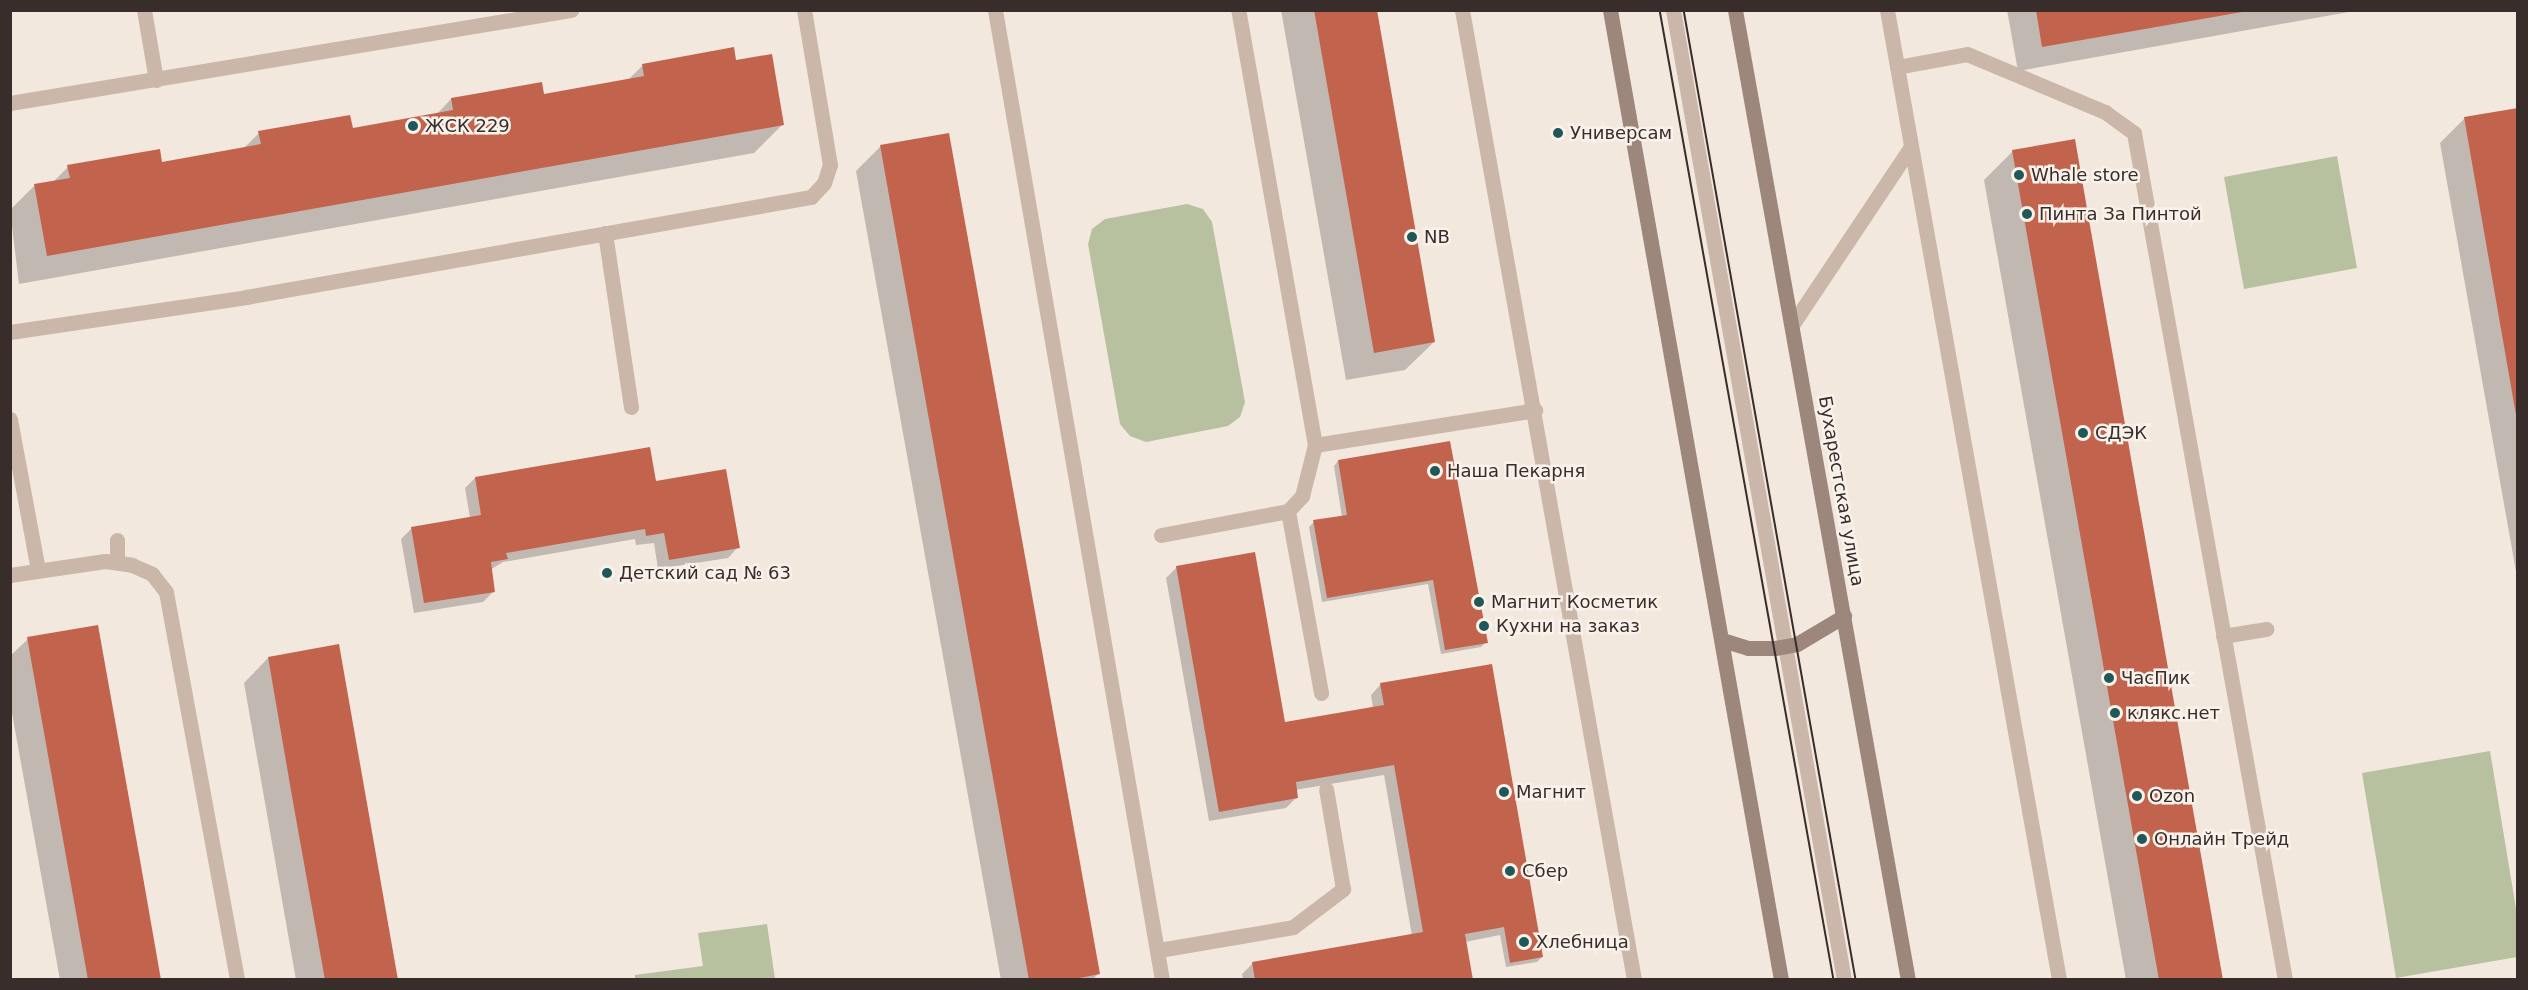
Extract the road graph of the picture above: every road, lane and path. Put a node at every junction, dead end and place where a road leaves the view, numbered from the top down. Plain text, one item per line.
1 (144, 10) edge
2 (571, 10) edge
3 (804, 10) edge
4 (995, 10) edge
5 (1238, 10) edge
6 (1462, 10) edge
7 (1610, 10) edge
8 (1673, 10) edge
9 (1735, 10) edge
10 (1887, 10) edge
11 (1897, 67) junction
12 (156, 80) junction
13 (10, 103) edge
14 (1911, 148) junction
15 (605, 233) junction
16 (1792, 325) junction
17 (10, 332) edge
18 (631, 407) dead end
19 (1535, 410) junction
20 (10, 419) edge
21 (1315, 445) junction
22 (1288, 511) junction
23 (1161, 535) dead end
24 (117, 540) dead end
25 (117, 562) junction
26 (38, 570) junction
27 (10, 575) edge
28 (1844, 616) junction
29 (2266, 630) dead end
30 (2223, 636) junction
31 (1722, 640) junction
32 (1785, 646) junction
33 (1321, 693) dead end
34 (1326, 789) dead end
35 (1159, 950) junction
36 (237, 980) edge
37 (1162, 980) edge
38 (1634, 980) edge
39 (1780, 980) edge
40 (1844, 980) edge
41 (1908, 980) edge
42 (2059, 980) edge
43 (2285, 980) edge

1 - 12 street
2 - 12 street
3 - 15 street
4 - 35 street
5 - 21 street
6 - 19 street
7 - 31 main road
8 - 32 street
9 - 16 main road, Бухарестская улица
10 - 11 street
11 - 14 street
11 - 30 street
12 - 13 street
14 - 16 street
14 - 42 street
15 - 17 street
15 - 18 street
16 - 28 main road, Бухарестская улица
19 - 21 street
19 - 38 street
20 - 26 street
21 - 22 street
22 - 23 street
22 - 33 street
24 - 25 street
25 - 26 street
25 - 36 street
26 - 27 street
28 - 32 main road
28 - 41 main road, Бухарестская улица
29 - 30 street
30 - 43 street
31 - 32 main road
31 - 39 main road
32 - 40 street
34 - 35 street
35 - 37 street

